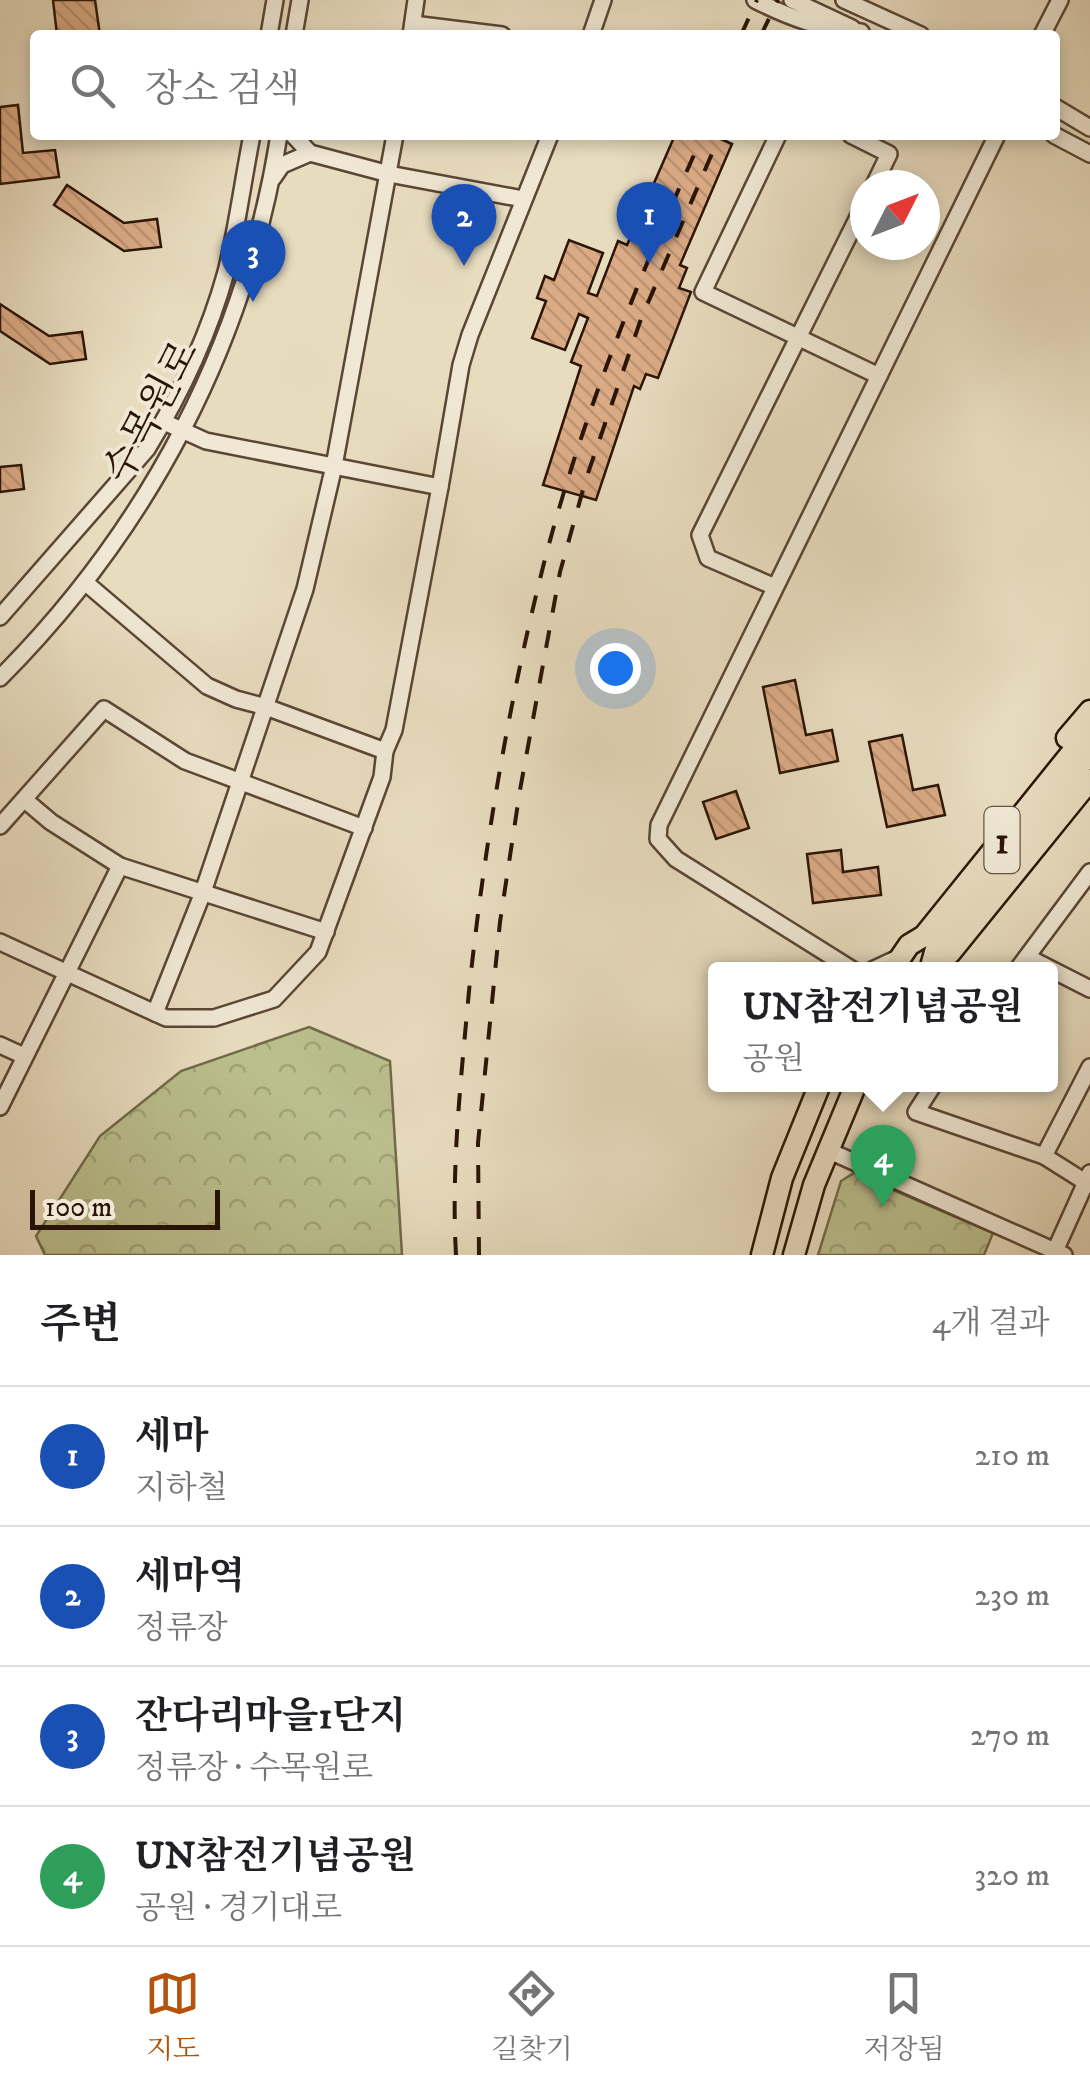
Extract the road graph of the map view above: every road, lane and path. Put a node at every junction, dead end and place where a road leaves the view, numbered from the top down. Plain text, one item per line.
1 (276, 0) edge
2 (300, 0) edge
3 (416, 0) edge
4 (603, 0) edge
5 (755, 0) edge
6 (792, 0) edge
7 (844, 0) edge
8 (1060, 0) edge
9 (270, 30) edge
10 (295, 30) edge
11 (412, 30) edge
12 (592, 30) edge
13 (829, 30) edge
14 (857, 30) edge
15 (911, 30) edge
16 (1045, 30) edge
17 (1060, 111) edge
18 (1090, 128) edge
19 (1060, 138) edge
20 (251, 140) edge
21 (278, 140) edge
22 (298, 140) edge
23 (394, 140) edge
24 (548, 140) edge
25 (776, 140) edge
26 (860, 140) edge
27 (995, 140) edge
28 (310, 153) junction
29 (1090, 154) edge
30 (881, 170) edge
31 (389, 174) junction
32 (268, 184) junction
33 (522, 199) junction
34 (850, 233) edge
35 (798, 338) junction
36 (879, 376) junction
37 (164, 422) junction
38 (183, 433) junction
39 (334, 466) junction
40 (440, 486) junction
41 (86, 583) junction
42 (775, 587) junction
43 (0, 617) edge
44 (0, 678) edge
45 (266, 706) junction
46 (1090, 710) edge
47 (1090, 730) edge
48 (385, 751) junction
49 (1090, 752) edge
50 (1090, 780) edge
51 (238, 781) junction
52 (25, 800) junction
53 (0, 826) edge
54 (364, 828) junction
55 (120, 866) junction
56 (1090, 872) edge
57 (202, 894) junction
58 (326, 932) junction
59 (0, 942) edge
60 (901, 957) edge
61 (839, 962) edge
62 (933, 962) edge
63 (938, 962) edge
64 (1023, 962) edge
65 (65, 973) junction
66 (1058, 977) edge
67 (1090, 989) edge
68 (156, 1013) junction
69 (0, 1044) edge
70 (24, 1056) junction
71 (1090, 1067) edge
72 (817, 1092) edge
73 (852, 1092) edge
74 (929, 1092) edge
75 (0, 1107) edge
76 (827, 1150) junction
77 (1044, 1156) junction
78 (1088, 1180) edge
79 (1060, 1253) edge
80 (762, 1255) edge
81 (794, 1255) edge

1 - 9 street
2 - 10 street
3 - 11 street
4 - 12 street
5 - 13 street
6 - 14 street
7 - 15 street
8 - 16 street
17 - 18 street
19 - 29 street
20 - 37 street, 수목원로
21 - 32 street, 수목원로
22 - 28 street
23 - 31 street
24 - 33 street
25 - 35 street
26 - 30 street
27 - 36 street
28 - 31 street
28 - 32 street
31 - 33 street
31 - 39 street
32 - 38 street, 수목원로
33 - 40 street
34 - 35 street
35 - 36 street
35 - 42 street
36 - 42 street
37 - 38 street
37 - 43 street, 수목원로
38 - 39 street
38 - 41 street, 수목원로
39 - 40 street
39 - 45 street
40 - 48 street
41 - 44 street, 수목원로
41 - 45 street
42 - 61 street
45 - 48 street
45 - 51 street
46 - 60 main road
47 - 60 main road, 1
48 - 54 street
49 - 62 main road, 1
50 - 63 main road
51 - 52 street
51 - 54 street
51 - 57 street
52 - 53 street
52 - 55 street
54 - 58 street
55 - 57 street
55 - 65 street
56 - 64 street
57 - 58 street
57 - 68 street
58 - 68 street
59 - 65 street
65 - 68 street
65 - 70 street
66 - 67 street
69 - 70 street
70 - 75 street
71 - 77 street
72 - 80 main road
73 - 76 main road
74 - 77 street
76 - 79 street
76 - 81 main road
77 - 78 street
78 - 79 street

